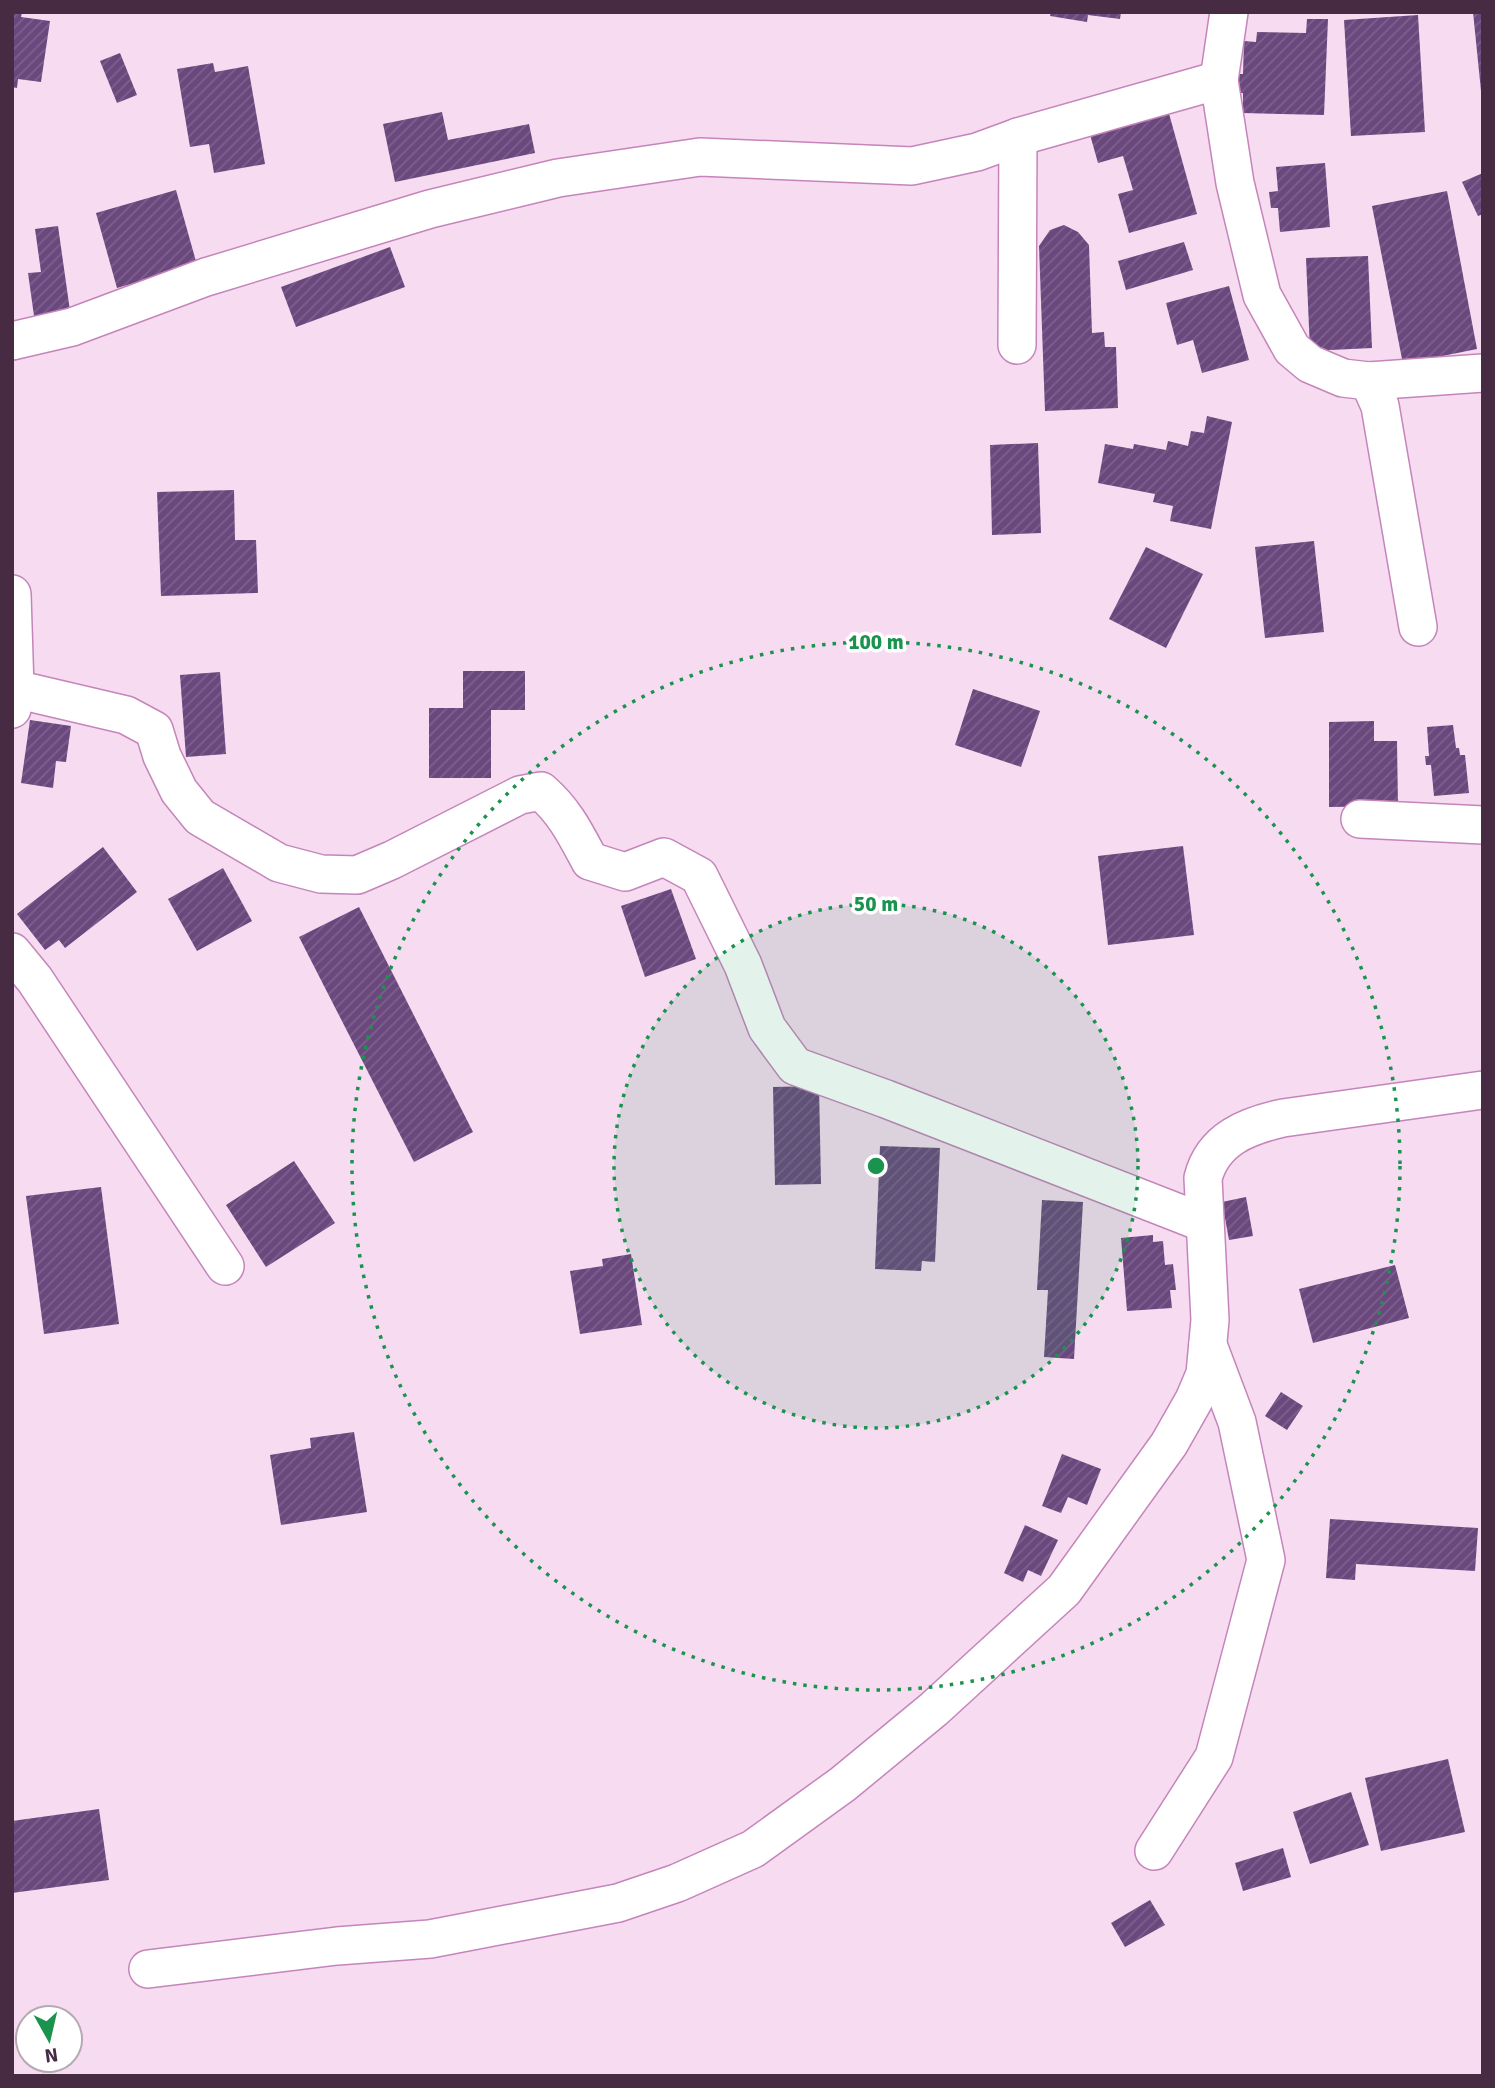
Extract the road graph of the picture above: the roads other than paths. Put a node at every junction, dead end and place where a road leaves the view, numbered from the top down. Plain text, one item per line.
1 (1229, 12) edge
2 (1219, 80) junction
3 (1018, 137) junction
4 (12, 341) edge
5 (1017, 345) dead end
6 (1483, 373) edge
7 (1369, 381) junction
8 (12, 594) edge
9 (1418, 627) dead end
10 (14, 699) edge
11 (1360, 819) dead end
12 (1483, 825) edge
13 (12, 952) edge
14 (1483, 1090) edge
15 (1204, 1223) junction
16 (225, 1266) dead end
17 (1208, 1344) junction
18 (1154, 1851) dead end
19 (148, 1969) dead end

1 - 2 street
2 - 3 street
2 - 7 street
3 - 4 street
3 - 5 street
6 - 7 street
7 - 9 street
8 - 10 street
10 - 15 street
11 - 12 street
13 - 16 street
14 - 15 street
15 - 17 street
17 - 18 street
17 - 19 street

